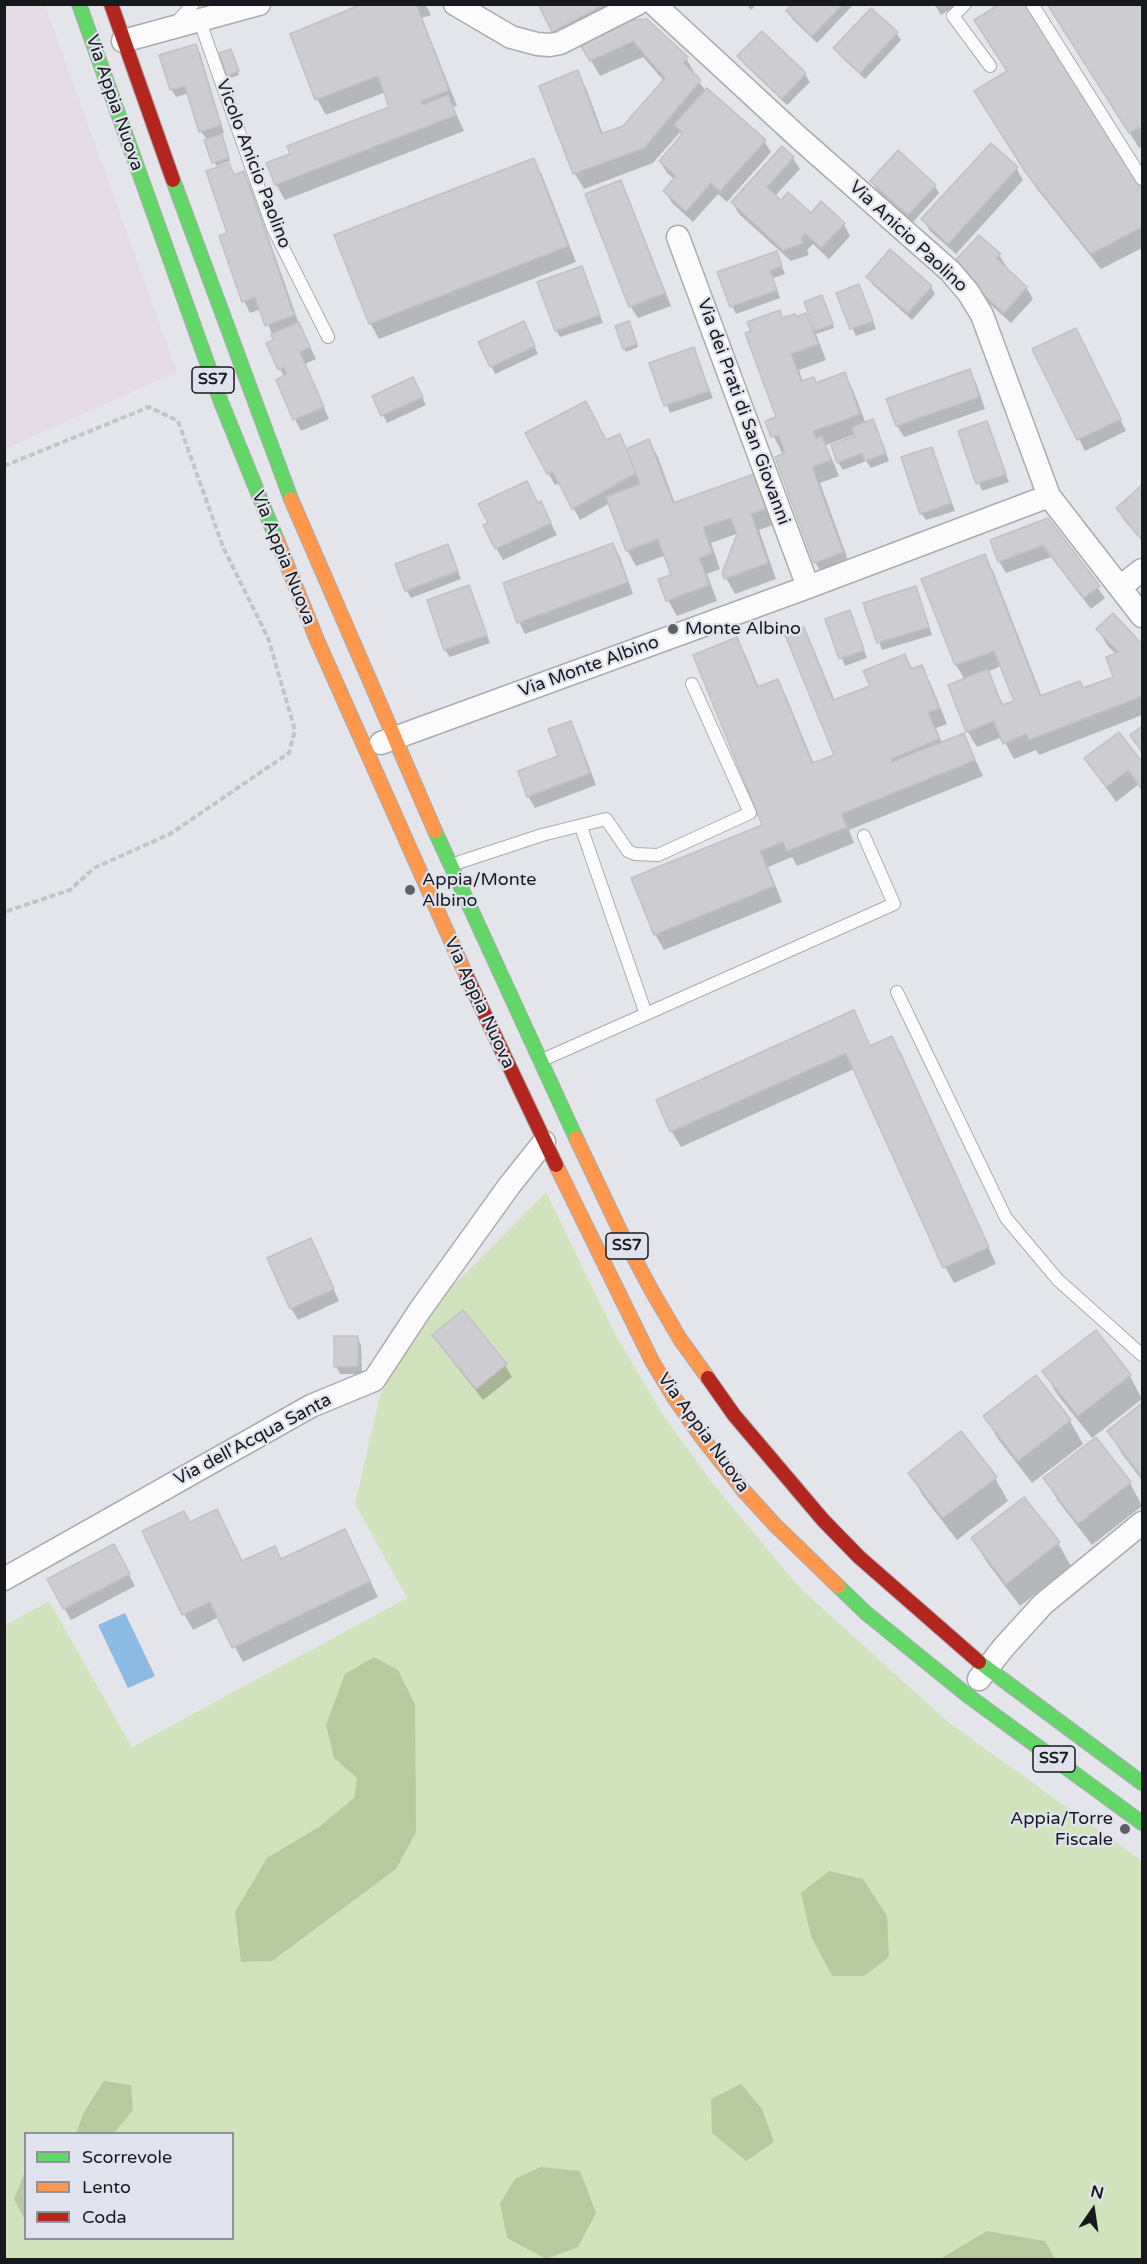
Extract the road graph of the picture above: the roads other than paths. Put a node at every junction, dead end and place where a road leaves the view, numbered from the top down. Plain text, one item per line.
1 (79, 4) edge
2 (111, 4) edge
3 (259, 4) edge
4 (454, 4) edge
5 (637, 4) edge
6 (654, 4) edge
7 (965, 4) edge
8 (1032, 4) edge
9 (196, 13) edge
10 (123, 41) junction
11 (990, 66) dead end
12 (1143, 179) edge
13 (678, 237) dead end
14 (328, 337) dead end
15 (1049, 496) junction
16 (1143, 570) edge
17 (1120, 587) junction
18 (808, 588) junction
19 (1143, 616) edge
20 (692, 684) dead end
21 (394, 738) junction
22 (366, 749) junction
23 (581, 827) junction
24 (864, 836) dead end
25 (450, 865) junction
26 (897, 992) dead end
27 (646, 1014) junction
28 (539, 1061) junction
29 (544, 1142) junction
30 (1143, 1356) edge
31 (1143, 1523) edge
32 (4, 1579) edge
33 (987, 1669) junction
34 (967, 1695) junction
35 (1143, 1783) edge
36 (1143, 1822) edge

1 - 22 main road, Via Appia Nuova / SS7
2 - 10 main road, Via Appia Nuova / SS7
3 - 9 street
4 - 5 street
6 - 15 street, Via Anicio Paolino
7 - 11 lane
8 - 12 lane
9 - 10 street
9 - 14 lane, Vicolo Anicio Paolino
10 - 21 main road, Via Appia Nuova / SS7
13 - 18 street, Via dei Prati di San Giovanni
15 - 17 street, Via Anicio Paolino
15 - 18 street, Via Monte Albino
16 - 17 street
17 - 19 street, Via Anicio Paolino
18 - 21 street, Via Monte Albino
20 - 23 lane
21 - 22 street, Via Monte Albino
21 - 25 main road, Via Appia Nuova / SS7
22 - 29 main road, Via Appia Nuova / SS7
23 - 25 lane
23 - 27 lane
24 - 27 lane
25 - 28 main road, Via Appia Nuova / SS7
26 - 30 lane
27 - 28 lane
28 - 33 main road, Via Appia Nuova / SS7
29 - 32 street, Via dell'Acqua Santa
29 - 34 main road, Via Appia Nuova / SS7
31 - 33 street
33 - 34 street
33 - 35 main road, Via Appia Nuova / SS7
34 - 36 main road, Via Appia Nuova / SS7

